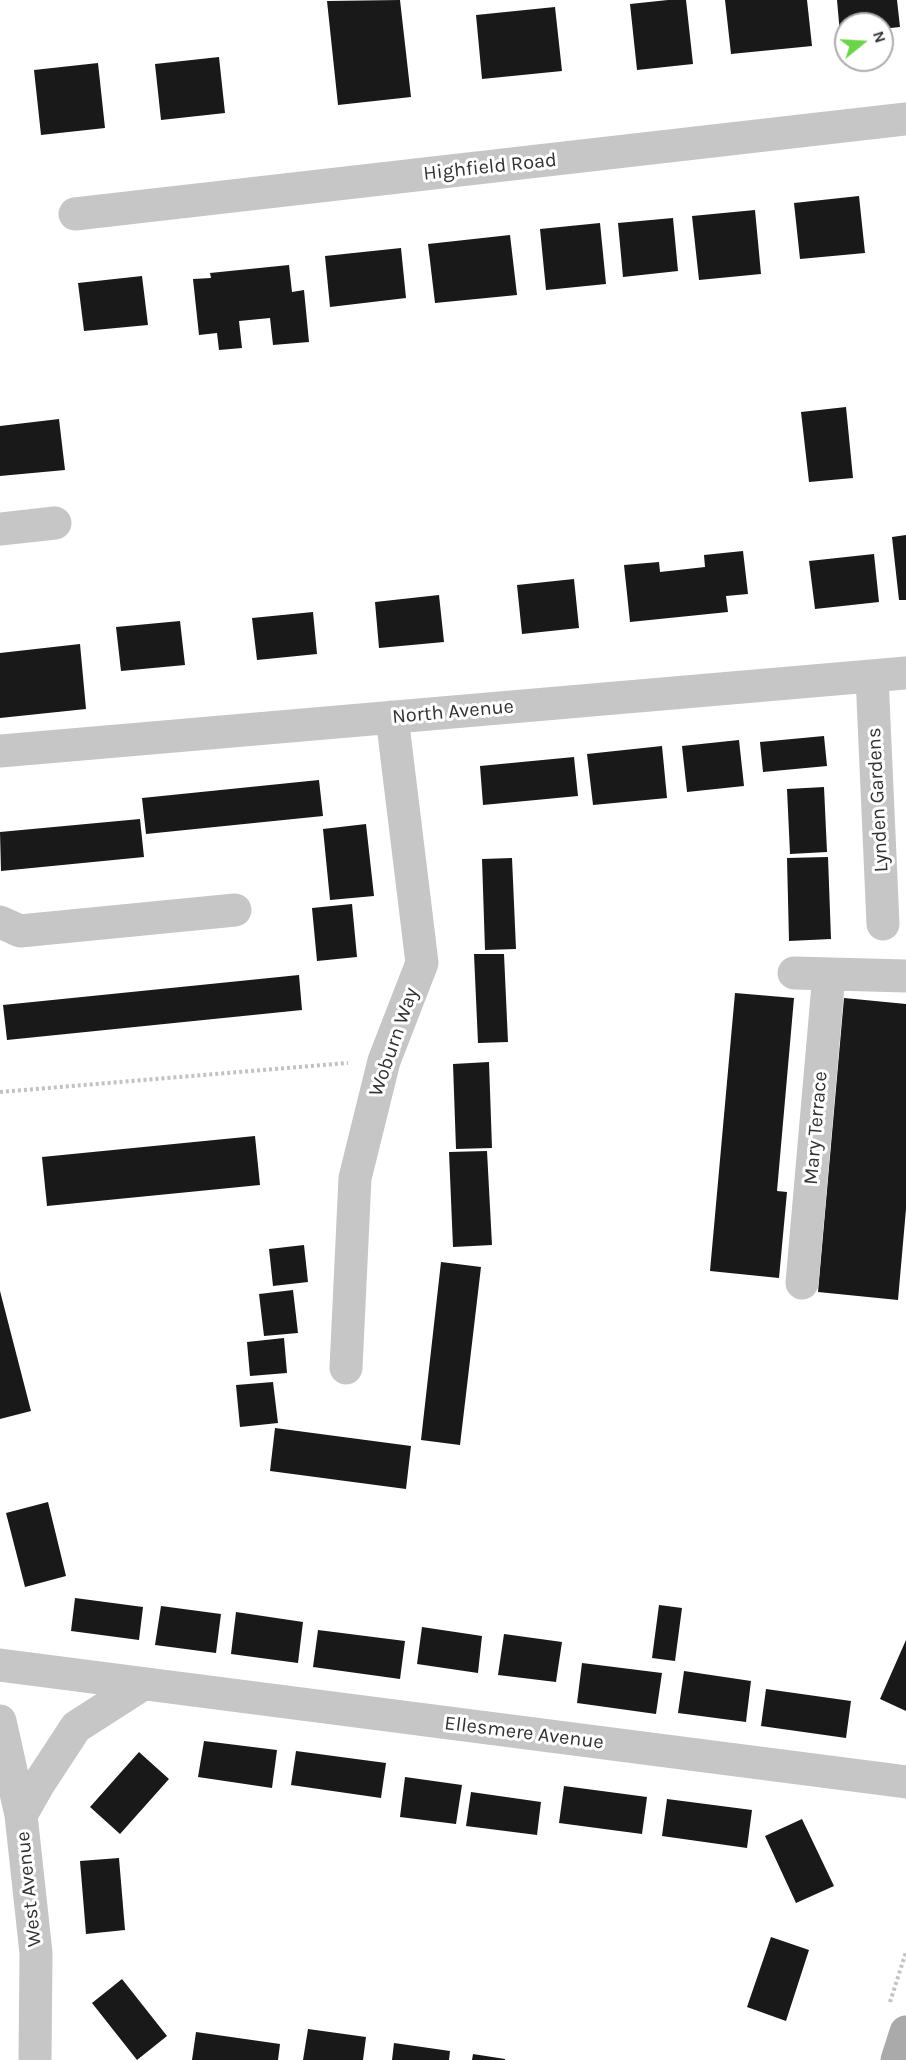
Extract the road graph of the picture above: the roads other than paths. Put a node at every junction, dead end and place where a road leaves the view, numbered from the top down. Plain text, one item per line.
1 (906, 119) edge
2 (75, 214) dead end
3 (55, 523) dead end
4 (0, 529) edge
5 (906, 673) edge
6 (872, 676) junction
7 (393, 717) junction
8 (0, 751) edge
9 (235, 910) dead end
10 (0, 922) edge
11 (883, 924) dead end
12 (794, 973) dead end
13 (829, 974) junction
14 (906, 976) edge
15 (802, 1283) dead end
16 (346, 1368) dead end
17 (0, 1665) edge
18 (142, 1684) junction
19 (0, 1721) edge
20 (906, 1782) edge
21 (21, 1815) junction
22 (35, 2060) edge

1 - 2 street, Highfield Road
3 - 4 street
5 - 6 street, North Avenue
6 - 7 street, North Avenue
6 - 11 street, Lynden Gardens
7 - 8 street, North Avenue
7 - 16 street, Woburn Way
9 - 10 street
12 - 13 street
13 - 14 street
13 - 15 street, Mary Terrace
17 - 18 street, Ellesmere Avenue
18 - 20 street, Ellesmere Avenue
18 - 21 street
19 - 21 street, West Avenue
21 - 22 street, West Avenue

